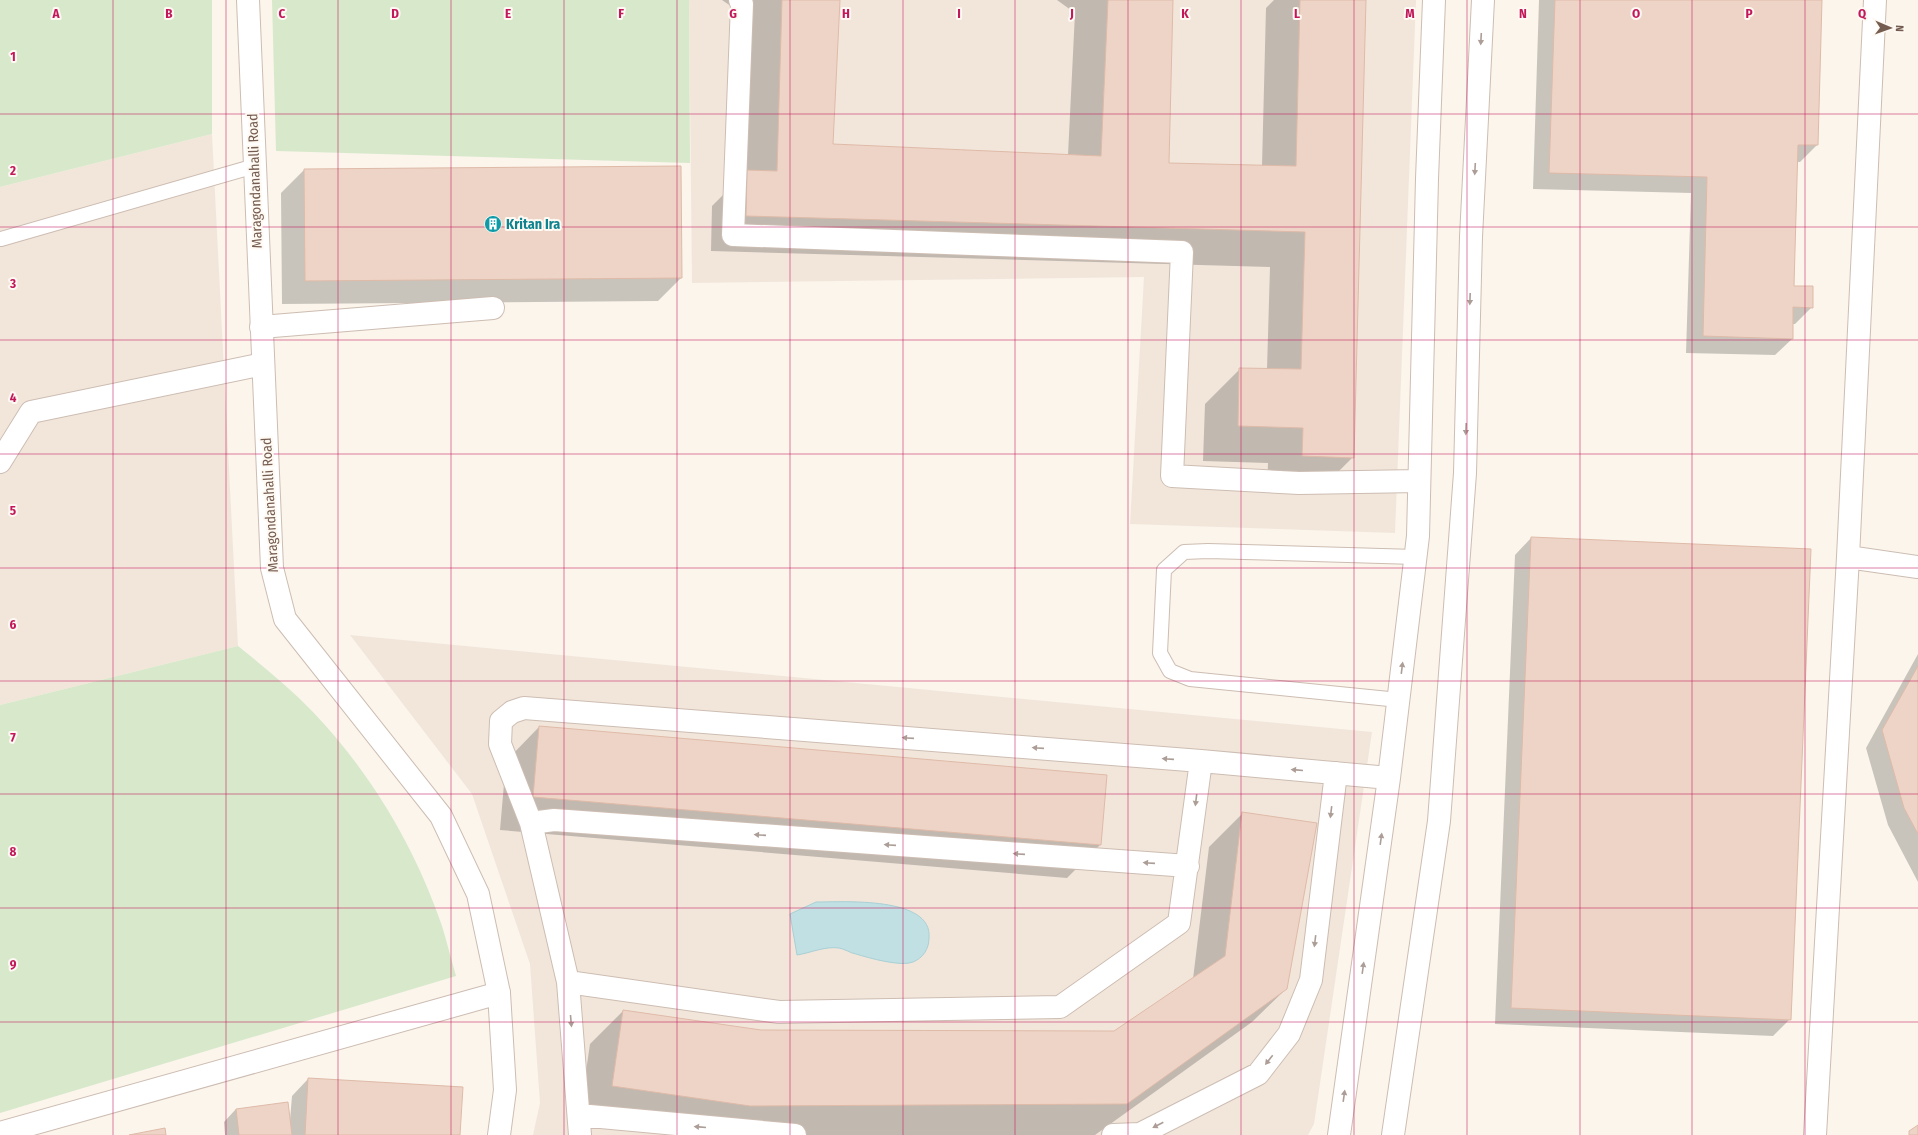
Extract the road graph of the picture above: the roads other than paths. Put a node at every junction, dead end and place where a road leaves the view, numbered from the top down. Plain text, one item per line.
1 (248, 0) edge
2 (740, 0) edge
3 (1434, 0) edge
4 (1483, 0) edge
5 (1875, 0) edge
6 (255, 166) junction
7 (2, 239) dead end
8 (493, 308) dead end
9 (261, 326) junction
10 (263, 364) junction
11 (0, 462) edge
12 (1419, 481) junction
13 (1416, 557) junction
14 (1848, 557) junction
15 (1918, 567) edge
16 (1398, 700) junction
17 (1201, 761) junction
18 (1344, 774) junction
19 (1389, 778) junction
20 (531, 823) junction
21 (1188, 866) junction
22 (568, 982) junction
23 (499, 993) junction
24 (580, 1125) edge
25 (0, 1133) edge
26 (499, 1135) edge
27 (794, 1135) edge
28 (1113, 1135) edge
29 (1339, 1135) edge
30 (1393, 1135) edge
31 (1815, 1135) edge

1 - 6 street, Maragondanahalli Road
2 - 12 street
3 - 12 street
4 -> 30 street
5 - 14 street
6 - 7 lane
6 - 9 street, Maragondanahalli Road
8 - 9 street
9 - 10 street, Maragondanahalli Road
10 - 11 street
10 - 23 street, Maragondanahalli Road
12 - 13 street
16 -> 13 street
13 - 16 lane
14 - 15 street
14 - 31 street
16 - 19 street
18 -> 17 street
17 -> 20 street
17 -> 21 street
18 - 19 street
18 -> 28 street
29 -> 19 street
21 -> 20 street
20 - 22 street
21 - 22 street
22 -> 24 street
23 - 25 street
23 - 26 street, Maragondanahalli Road
27 -> 24 street

